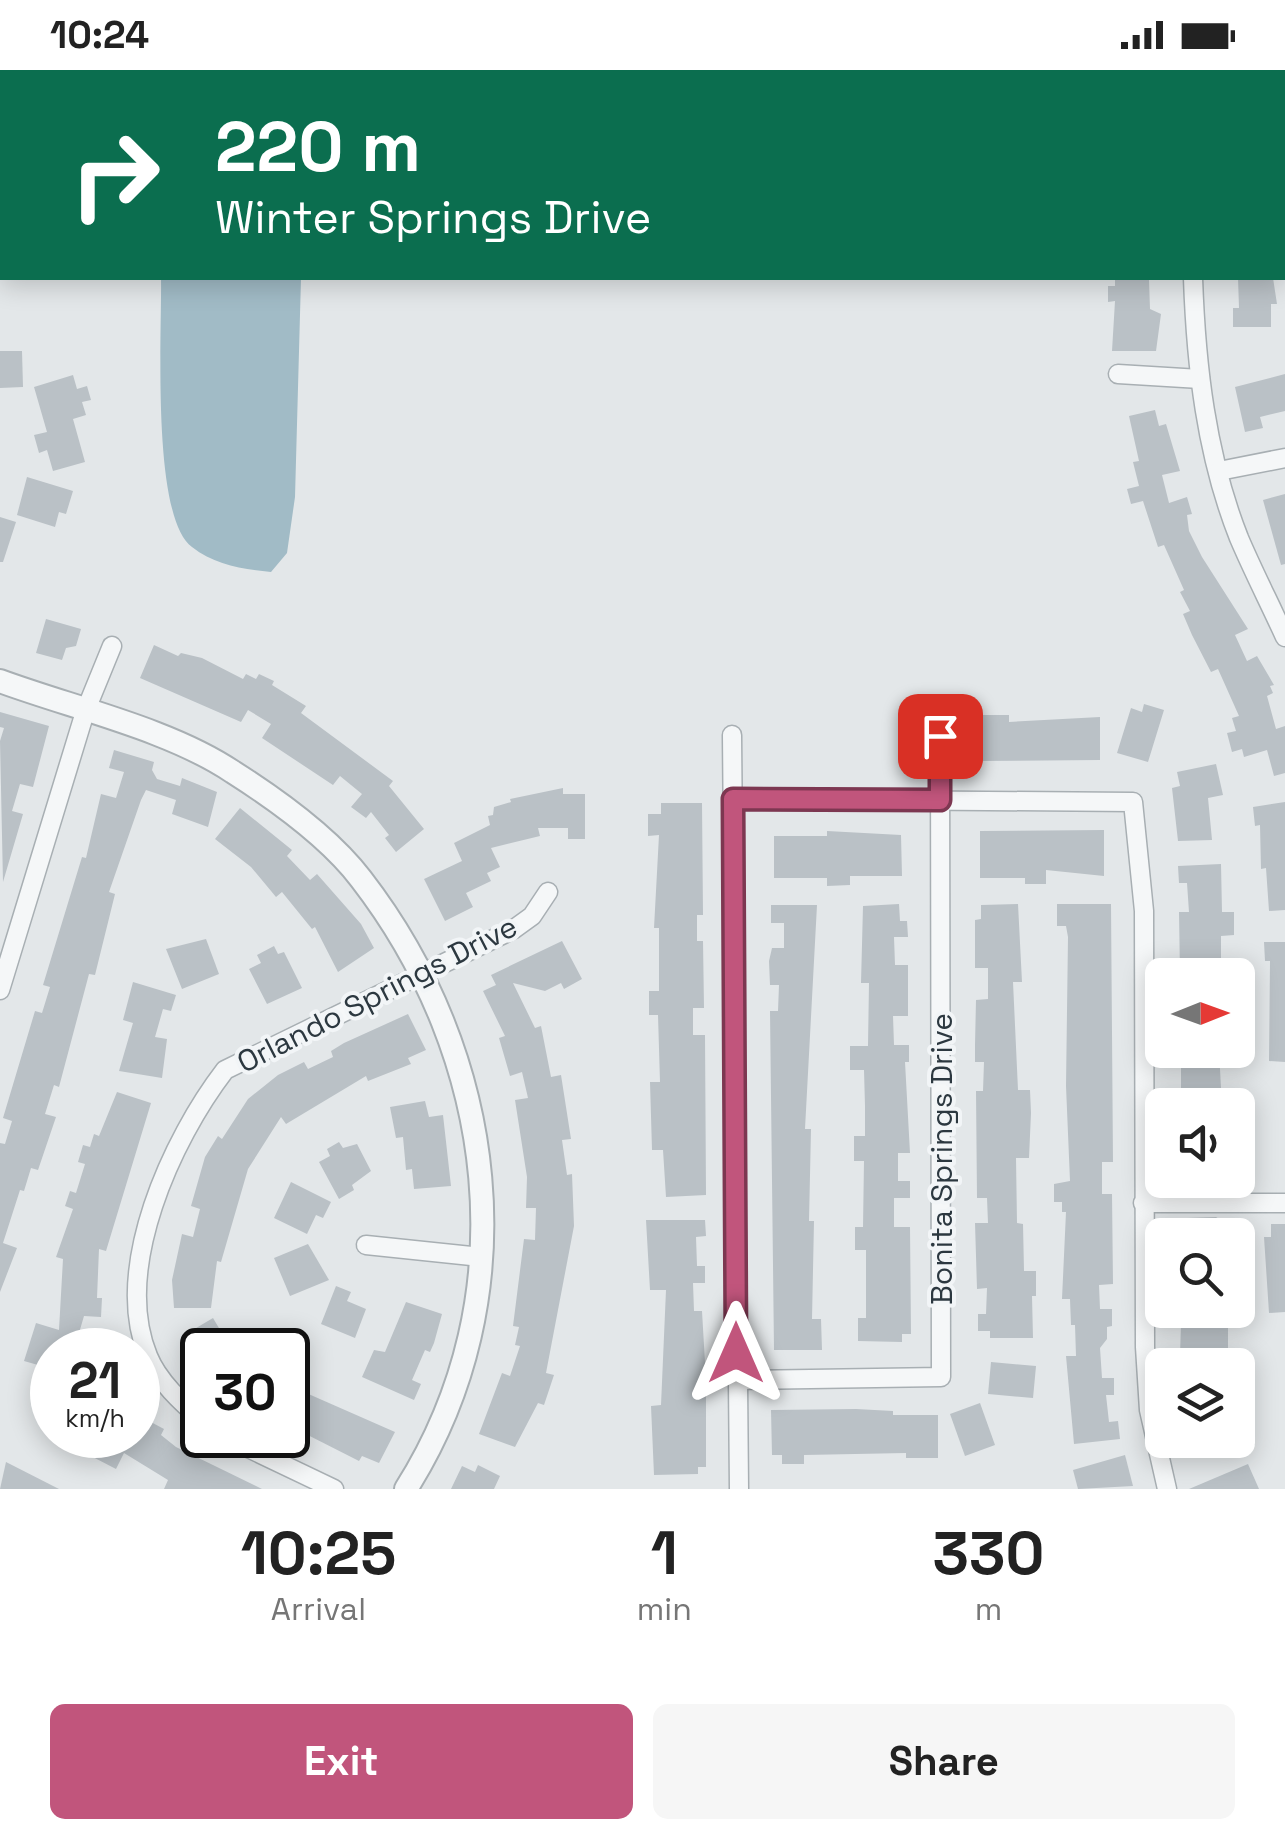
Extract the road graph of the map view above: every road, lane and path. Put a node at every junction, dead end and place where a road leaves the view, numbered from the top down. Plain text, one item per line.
1 (1192, 280) edge
2 (1118, 374) dead end
3 (1200, 380) junction
4 (1285, 458) edge
5 (1219, 471) junction
6 (1285, 637) edge
7 (112, 646) dead end
8 (0, 682) edge
9 (85, 712) junction
10 (732, 734) dead end
11 (940, 736) dead end
12 (733, 799) junction
13 (940, 800) junction
14 (548, 892) dead end
15 (424, 970) junction
16 (0, 990) edge
17 (1143, 1203) junction
18 (1285, 1203) edge
19 (366, 1245) dead end
20 (481, 1257) junction
21 (737, 1380) junction
22 (180, 1402) edge
23 (269, 1458) edge
24 (334, 1489) edge
25 (406, 1489) edge
26 (739, 1489) edge
27 (1167, 1489) edge

1 - 3 street
2 - 3 street
3 - 5 street
4 - 5 street
5 - 6 street
7 - 9 street
8 - 9 street
9 - 15 street
9 - 16 street
10 - 12 street
11 - 13 street, Bonita Springs Drive
12 - 13 street
12 - 21 street
13 - 17 street
13 - 21 street, Bonita Springs Drive
14 - 15 street, Orlando Springs Drive
15 - 20 street
15 - 22 street, Orlando Springs Drive
17 - 18 street
17 - 27 street
19 - 20 street
20 - 25 street
21 - 26 street
23 - 24 street

